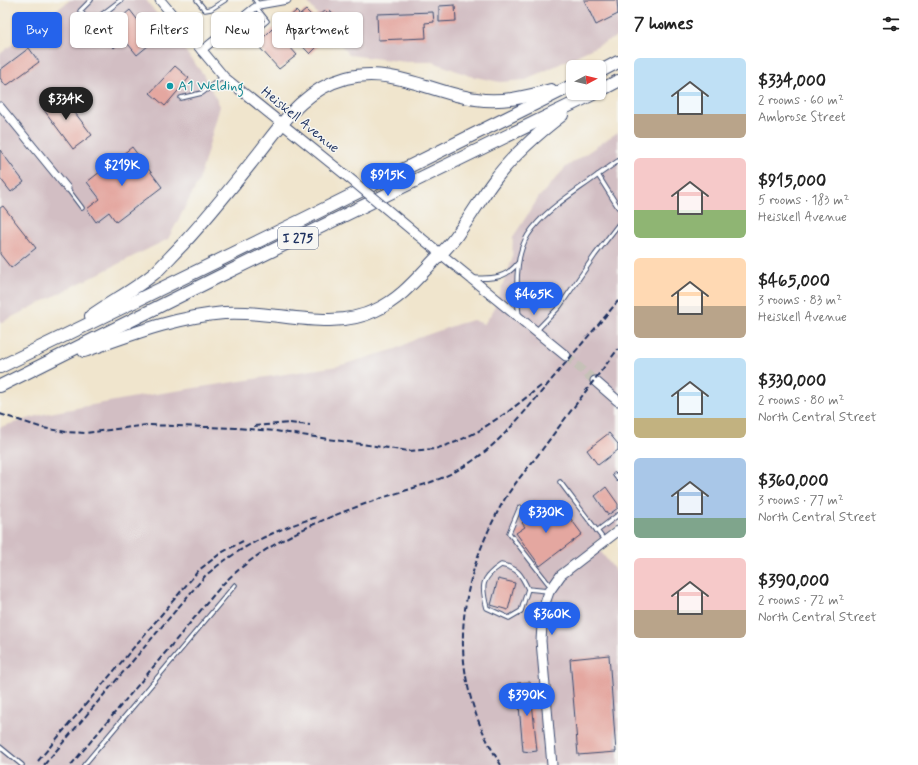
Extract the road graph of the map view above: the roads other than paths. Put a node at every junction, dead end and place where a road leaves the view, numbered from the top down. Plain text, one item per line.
1 (91, 0) edge
2 (121, 0) edge
3 (160, 0) edge
4 (198, 0) edge
5 (225, 0) edge
6 (287, 0) edge
7 (257, 4) edge
8 (248, 12) edge
9 (211, 43) edge
10 (201, 51) junction
11 (618, 62) edge
12 (606, 68) edge
13 (224, 77) junction
14 (618, 81) edge
15 (566, 86) edge
16 (566, 87) edge
17 (606, 87) edge
18 (182, 98) dead end
19 (581, 100) edge
20 (584, 100) edge
21 (0, 106) edge
22 (282, 122) junction
23 (618, 161) edge
24 (598, 175) junction
25 (67, 188) joint
26 (618, 206) edge
27 (82, 208) dead end
28 (618, 225) edge
29 (441, 253) junction
30 (519, 262) junction
31 (472, 278) junction
32 (519, 317) junction
33 (536, 331) junction
34 (51, 342) junction
35 (566, 356) tunnel mouth
36 (0, 367) edge
37 (34, 368) junction
38 (595, 380) tunnel mouth
39 (1, 386) edge
40 (618, 401) edge
41 (615, 475) dead end
42 (618, 479) edge
43 (560, 482) dead end
44 (520, 507) dead end
45 (618, 515) edge
46 (596, 531) junction
47 (618, 531) edge
48 (604, 541) junction
49 (235, 585) dead end
50 (528, 589) junction
51 (550, 590) junction
52 (0, 747) edge
53 (22, 765) edge
54 (84, 765) edge
55 (552, 765) edge

1 - 2 lane
3 - 10 street, Heiskell Avenue
4 - 5 lane
6 - 7 street
7 - 8 street
9 - 10 street
10 - 13 street, Heiskell Avenue
11 - 12 highway
13 - 18 lane
13 - 22 street, Heiskell Avenue
14 - 17 highway
15 - 22 highway
16 - 34 highway, I 275
19 - 37 highway, I 275
20 - 29 highway
21 - 25 street
22 - 29 street, Heiskell Avenue, bridge
22 - 34 highway
23 - 24 lane
24 - 26 lane
24 - 30 lane
25 - 27 lane
28 - 33 lane
29 - 31 street, Heiskell Avenue
29 - 37 highway
30 - 31 lane
30 - 32 lane
31 - 32 street, Heiskell Avenue
32 - 33 street, Heiskell Avenue
33 - 35 street, Heiskell Avenue
34 - 36 highway, I 275
37 - 39 highway, I 275
38 - 40 street
41 - 42 lane
43 - 46 lane
44 - 51 lane
45 - 46 lane
46 - 48 lane
47 - 48 street
48 - 51 street
49 - 54 lane
50 - 50 lane
50 - 51 lane
51 - 55 street
52 - 53 lane

